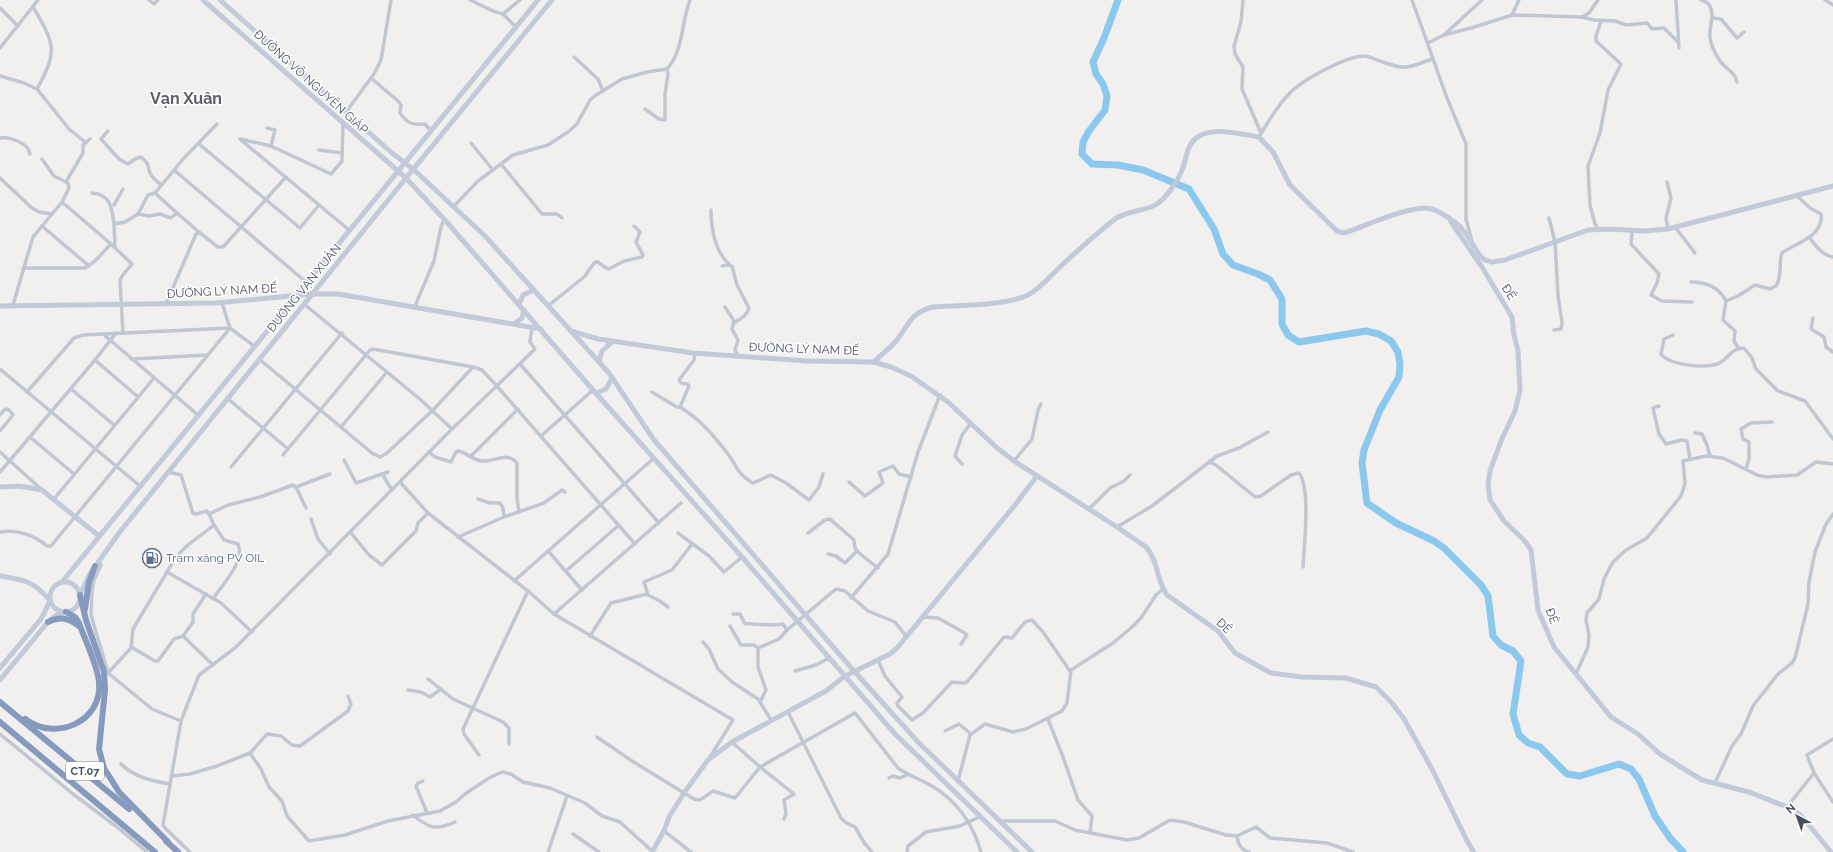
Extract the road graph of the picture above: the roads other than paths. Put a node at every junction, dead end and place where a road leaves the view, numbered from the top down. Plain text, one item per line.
1 (38, 0) edge
2 (149, 0) edge
3 (158, 0) edge
4 (204, 0) edge
5 (220, 0) edge
6 (391, 0) edge
7 (470, 0) edge
8 (520, 0) edge
9 (538, 0) edge
10 (552, 0) edge
11 (690, 0) edge
12 (1243, 0) edge
13 (1412, 0) edge
14 (1482, 0) edge
15 (1519, 0) edge
16 (1598, 0) edge
17 (1676, 0) edge
18 (1701, 0) edge
19 (1825, 0) edge
20 (1833, 5) edge
21 (32, 7) junction
22 (0, 8) edge
23 (503, 14) junction
24 (1512, 15) junction
25 (1582, 17) junction
26 (1712, 18) junction
27 (1601, 21) junction
28 (18, 26) junction
29 (516, 26) junction
30 (1744, 32) dead end
31 (1444, 35) junction
32 (1678, 42) junction
33 (1428, 43) junction
34 (0, 46) edge
35 (1679, 48) dead end
36 (574, 57) dead end
37 (1432, 59) junction
38 (667, 69) junction
39 (0, 76) edge
40 (371, 78) junction
41 (1737, 82) dead end
42 (37, 89) junction
43 (603, 91) junction
44 (340, 107) junction
45 (645, 109) dead end
46 (346, 112) junction
47 (333, 115) junction
48 (217, 124) dead end
49 (343, 124) junction
50 (267, 128) dead end
51 (431, 130) junction
52 (108, 131) dead end
53 (1260, 135) junction
54 (0, 138) edge
55 (90, 139) dead end
56 (85, 142) junction
57 (471, 143) dead end
58 (199, 144) junction
59 (271, 146) junction
60 (319, 150) dead end
61 (342, 153) junction
62 (30, 154) dead end
63 (42, 159) dead end
64 (404, 163) junction
65 (501, 164) junction
66 (413, 169) junction
67 (174, 170) junction
68 (493, 170) junction
69 (397, 171) junction
70 (286, 177) junction
71 (0, 178) edge
72 (406, 178) junction
73 (66, 182) junction
74 (1667, 182) dead end
75 (161, 185) junction
76 (1833, 186) edge
77 (123, 189) dead end
78 (92, 193) dead end
79 (154, 193) junction
80 (1796, 195) junction
81 (267, 200) junction
82 (62, 202) junction
83 (319, 205) junction
84 (113, 207) junction
85 (453, 207) junction
86 (711, 210) dead end
87 (177, 213) junction
88 (52, 214) junction
89 (138, 214) junction
90 (562, 218) dead end
91 (1447, 218) junction
92 (1466, 218) junction
93 (1549, 218) dead end
94 (444, 219) junction
95 (1456, 223) junction
96 (114, 224) junction
97 (42, 226) junction
98 (634, 226) dead end
99 (242, 227) junction
100 (1675, 227) junction
101 (1668, 228) junction
102 (1598, 229) junction
103 (349, 230) junction
104 (1632, 230) junction
105 (200, 233) junction
106 (1809, 237) junction
107 (1554, 242) junction
108 (110, 244) junction
109 (1473, 246) junction
110 (114, 248) junction
111 (1696, 253) dead end
112 (1833, 257) edge
113 (730, 265) junction
114 (89, 266) junction
115 (722, 266) dead end
116 (23, 268) junction
117 (306, 282) junction
118 (1691, 282) dead end
119 (534, 290) junction
120 (311, 294) junction
121 (294, 296) junction
122 (1726, 301) junction
123 (1692, 302) dead end
124 (222, 303) junction
125 (121, 304) junction
126 (166, 304) junction
127 (304, 304) junction
128 (519, 304) junction
129 (13, 305) junction
130 (0, 306) edge
131 (416, 306) junction
132 (548, 306) junction
133 (725, 307) dead end
134 (524, 310) junction
135 (1813, 318) dead end
136 (734, 323) junction
137 (514, 324) junction
138 (532, 327) junction
139 (230, 328) junction
140 (541, 328) junction
141 (570, 330) junction
142 (1554, 330) dead end
143 (116, 333) junction
144 (123, 333) junction
145 (342, 333) junction
146 (103, 334) junction
147 (1673, 335) dead end
148 (111, 341) junction
149 (614, 341) junction
150 (254, 346) junction
151 (1739, 349) junction
152 (1833, 352) edge
153 (367, 354) junction
154 (695, 354) junction
155 (208, 355) junction
156 (738, 356) junction
157 (131, 358) junction
158 (259, 359) junction
159 (95, 360) junction
160 (599, 362) junction
161 (874, 362) junction
162 (520, 364) junction
163 (473, 366) junction
164 (2, 371) edge
165 (387, 372) junction
166 (0, 377) edge
167 (154, 378) junction
168 (612, 378) junction
169 (496, 385) junction
170 (71, 389) junction
171 (295, 389) junction
172 (594, 391) junction
173 (27, 392) junction
174 (652, 392) dead end
175 (137, 396) junction
176 (175, 396) junction
177 (940, 396) junction
178 (228, 398) junction
179 (1041, 404) dead end
180 (1659, 406) dead end
181 (680, 407) junction
182 (518, 409) junction
183 (320, 410) junction
184 (432, 410) junction
185 (51, 412) junction
186 (0, 415) edge
187 (198, 415) junction
188 (564, 415) junction
189 (1772, 422) dead end
190 (971, 423) junction
191 (114, 424) junction
192 (263, 428) junction
193 (340, 428) junction
194 (452, 430) junction
195 (0, 431) edge
196 (1268, 432) dead end
197 (1695, 433) dead end
198 (1831, 434) edge
199 (541, 436) junction
200 (30, 437) junction
201 (1833, 439) edge
202 (287, 448) junction
203 (95, 449) junction
204 (0, 452) edge
205 (429, 452) junction
206 (283, 455) dead end
207 (471, 456) junction
208 (1710, 456) junction
209 (654, 458) junction
210 (1690, 459) junction
211 (10, 460) junction
212 (344, 460) dead end
213 (1014, 460) junction
214 (1209, 462) junction
215 (962, 464) dead end
216 (1833, 464) edge
217 (116, 467) junction
218 (231, 467) dead end
219 (1746, 468) junction
220 (0, 472) edge
221 (168, 472) junction
222 (388, 472) dead end
223 (74, 474) junction
224 (330, 474) dead end
225 (382, 474) junction
226 (823, 474) dead end
227 (1130, 475) dead end
228 (1037, 476) junction
229 (911, 477) junction
230 (400, 482) junction
231 (849, 482) dead end
232 (625, 484) junction
233 (140, 486) junction
234 (0, 487) edge
235 (296, 487) junction
236 (42, 490) junction
237 (392, 490) junction
238 (696, 490) junction
239 (565, 492) dead end
240 (688, 497) junction
241 (54, 499) junction
242 (478, 499) dead end
243 (681, 503) dead end
244 (601, 505) junction
245 (306, 508) dead end
246 (1089, 509) junction
247 (519, 512) junction
248 (428, 513) junction
249 (210, 514) junction
250 (1833, 514) edge
251 (76, 517) junction
252 (504, 518) junction
253 (311, 519) dead end
254 (658, 523) junction
255 (214, 525) junction
256 (619, 525) junction
257 (1118, 527) junction
258 (0, 532) edge
259 (351, 532) junction
260 (678, 533) dead end
261 (808, 533) dead end
262 (99, 536) junction
263 (458, 537) junction
264 (635, 544) junction
265 (692, 544) junction
266 (548, 551) junction
267 (857, 551) junction
268 (330, 554) junction
269 (828, 554) dead end
270 (742, 557) junction
271 (96, 563) junction
272 (1303, 567) dead end
273 (878, 568) junction
274 (566, 571) junction
275 (166, 572) junction
276 (0, 576) edge
277 (514, 581) junction
278 (62, 582) junction
279 (1163, 589) junction
280 (582, 590) junction
281 (528, 591) junction
282 (206, 594) junction
283 (647, 594) junction
284 (80, 595) junction
285 (213, 598) junction
286 (851, 598) junction
287 (50, 601) junction
288 (668, 607) dead end
289 (66, 612) junction
290 (554, 614) junction
291 (733, 614) dead end
292 (805, 615) junction
293 (922, 617) junction
294 (86, 620) junction
295 (798, 621) junction
296 (48, 622) junction
297 (730, 626) dead end
298 (80, 627) junction
299 (788, 630) junction
300 (252, 632) junction
301 (183, 636) junction
302 (590, 636) junction
303 (906, 636) junction
304 (703, 642) dead end
305 (961, 644) dead end
306 (131, 647) junction
307 (758, 648) junction
308 (829, 658) junction
309 (878, 660) junction
310 (213, 665) junction
311 (0, 668) edge
312 (795, 671) dead end
313 (854, 671) junction
314 (1070, 671) junction
315 (108, 673) junction
316 (1576, 674) junction
317 (845, 676) junction
318 (1, 679) edge
319 (428, 679) dead end
320 (441, 689) junction
321 (408, 690) dead end
322 (348, 696) dead end
323 (0, 698) edge
324 (0, 702) edge
325 (760, 702) junction
326 (473, 708) junction
327 (788, 712) junction
328 (1048, 719) junction
329 (772, 720) junction
330 (181, 721) junction
331 (0, 722) edge
332 (0, 727) edge
333 (944, 731) dead end
334 (1, 734) edge
335 (971, 734) junction
336 (597, 737) dead end
337 (1833, 739) edge
338 (732, 742) junction
339 (804, 742) junction
340 (510, 744) dead end
341 (250, 753) junction
342 (479, 755) dead end
343 (708, 760) junction
344 (121, 764) dead end
345 (760, 767) junction
346 (1814, 773) junction
347 (907, 775) junction
348 (171, 776) junction
349 (889, 778) dead end
350 (423, 781) dead end
351 (958, 781) junction
352 (1715, 783) junction
353 (170, 784) junction
354 (84, 791) junction
355 (684, 793) junction
356 (567, 796) junction
357 (1833, 802) edge
358 (1787, 807) junction
359 (427, 813) junction
360 (413, 815) junction
361 (979, 817) junction
362 (784, 820) dead end
363 (999, 821) junction
364 (455, 822) dead end
365 (969, 824) junction
366 (664, 831) junction
367 (1090, 832) junction
368 (573, 834) dead end
369 (1237, 836) junction
370 (168, 842) junction
371 (147, 852) edge
372 (155, 852) edge
373 (178, 852) edge
374 (190, 852) edge
375 (548, 852) edge
376 (599, 852) edge
377 (652, 852) edge
378 (691, 852) edge
379 (872, 852) edge
380 (907, 852) edge
381 (981, 852) edge
382 (1017, 852) edge
383 (1032, 852) edge
384 (1248, 852) edge
385 (1352, 852) edge
386 (1474, 852) edge
387 (1831, 852) edge

1 - 21 street
2 - 3 street
4 - 47 main road, ĐƯỜNG VÕ NGUYÊN GIÁP
5 - 44 main road, ĐƯỜNG VÕ NGUYÊN GIÁP
6 - 40 street
7 - 23 street
8 - 23 street
9 - 29 main road, ĐƯỜNG VẠN XUÂN
10 - 66 main road, ĐƯỜNG VẠN XUÂN
11 - 38 street
12 - 53 street
13 - 33 street
14 - 31 street
15 - 24 street
16 - 25 street
17 - 32 street
18 - 26 street
19 - 20 street
21 - 28 street
21 - 42 street
22 - 28 street
23 - 29 street
24 - 25 street
24 - 31 street
25 - 27 street
26 - 30 street
26 - 41 street
27 - 32 street
27 - 102 street
28 - 34 street
29 - 51 main road, ĐƯỜNG VẠN XUÂN
31 - 33 street
32 - 35 street
33 - 37 street
36 - 43 street
37 - 53 street
37 - 92 street
38 - 43 street
38 - 45 street
39 - 42 street
40 - 46 street
40 - 51 street
42 - 56 street
43 - 65 street
44 - 46 main road, ĐƯỜNG VÕ NGUYÊN GIÁP
44 - 47 main road
46 - 64 main road, ĐƯỜNG VÕ NGUYÊN GIÁP
47 - 49 main road, ĐƯỜNG VÕ NGUYÊN GIÁP
48 - 58 street
49 - 61 street
49 - 69 main road, ĐƯỜNG VÕ NGUYÊN GIÁP
50 - 59 street
51 - 64 main road, ĐƯỜNG VẠN XUÂN
52 - 75 street
53 - 91 main road
53 - 161 main road, ĐƯỜNG LÝ NAM ĐẾ
54 - 62 street
55 - 56 street
56 - 73 street
57 - 68 street
58 - 67 street
58 - 81 street
59 - 61 street
59 - 70 street
60 - 61 street
63 - 73 street
64 - 66 main road, ĐƯỜNG VÕ NGUYÊN GIÁP
64 - 69 main road, ĐƯỜNG VẠN XUÂN
65 - 68 street
65 - 90 street
66 - 72 main road, ĐƯỜNG VẠN XUÂN
66 - 85 main road, ĐƯỜNG VÕ NGUYÊN GIÁP
67 - 75 street
67 - 99 street
68 - 85 street
69 - 72 main road, ĐƯỜNG VÕ NGUYÊN GIÁP
69 - 103 main road, ĐƯỜNG VẠN XUÂN
70 - 81 street
70 - 83 street
71 - 88 street
72 - 94 main road, ĐƯỜNG VÕ NGUYÊN GIÁP
72 - 120 main road, ĐƯỜNG VẠN XUÂN
73 - 82 street
74 - 101 street
75 - 79 street
76 - 80 main road
77 - 84 street
78 - 84 street
79 - 87 street
79 - 89 street
80 - 100 main road
80 - 106 street
81 - 83 street
81 - 99 street
82 - 88 street
82 - 108 street
83 - 103 street
84 - 96 street
85 - 119 main road, ĐƯỜNG VÕ NGUYÊN GIÁP
86 - 113 street
87 - 89 street
87 - 105 street
88 - 97 street
89 - 96 street
91 - 95 main road
91 - 316 main road, ĐÊ
92 - 95 street
92 - 109 street
93 - 107 street
94 - 128 main road, ĐƯỜNG VÕ NGUYÊN GIÁP
94 - 131 street
95 - 109 main road
96 - 110 street
97 - 114 street
97 - 116 street
98 - 132 street
99 - 105 street
99 - 117 street
100 - 101 main road
100 - 111 street
101 - 104 main road
102 - 104 main road
102 - 107 main road
103 - 117 main road, ĐƯỜNG VẠN XUÂN
104 - 123 street
105 - 126 street
106 - 112 street
106 - 122 street
107 - 109 main road
107 - 142 street
108 - 110 street
108 - 114 street
110 - 125 street
113 - 115 street
113 - 136 street
114 - 116 street
116 - 129 street
117 - 121 main road, ĐƯỜNG VẠN XUÂN
118 - 122 street
119 - 128 main road
119 - 132 main road, ĐƯỜNG VÕ NGUYÊN GIÁP
120 - 121 main road, ĐƯỜNG LÝ NAM ĐẾ
120 - 127 main road, ĐƯỜNG VẠN XUÂN
120 - 131 main road, ĐƯỜNG LÝ NAM ĐẾ
121 - 124 main road, ĐƯỜNG LÝ NAM ĐẾ
121 - 150 main road, ĐƯỜNG VẠN XUÂN
122 - 151 street
124 - 126 main road, ĐƯỜNG LÝ NAM ĐẾ
124 - 139 street
125 - 126 main road, ĐƯỜNG LÝ NAM ĐẾ
125 - 129 main road, ĐƯỜNG LÝ NAM ĐẾ
125 - 144 street
127 - 145 street
127 - 158 main road, ĐƯỜNG VẠN XUÂN
128 - 134 main road, ĐƯỜNG VÕ NGUYÊN GIÁP
129 - 130 main road, ĐƯỜNG LÝ NAM ĐẾ
131 - 137 main road, ĐƯỜNG LÝ NAM ĐẾ
132 - 141 main road, ĐƯỜNG VÕ NGUYÊN GIÁP
133 - 136 street
134 - 137 main road
134 - 140 main road, ĐƯỜNG VÕ NGUYÊN GIÁP
135 - 152 street
136 - 156 street
137 - 138 main road, ĐƯỜNG LÝ NAM ĐẾ
138 - 140 main road, ĐƯỜNG LÝ NAM ĐẾ
138 - 162 street
139 - 144 street
139 - 150 street
139 - 155 street
140 - 172 main road, ĐƯỜNG VÕ NGUYÊN GIÁP
141 - 149 main road, ĐƯỜNG LÝ NAM ĐẾ
141 - 160 main road, ĐƯỜNG VÕ NGUYÊN GIÁP
143 - 144 street
143 - 146 street
143 - 148 street
145 - 153 street
145 - 171 street
146 - 148 street
146 - 173 street
147 - 151 street
148 - 157 street
148 - 159 street
149 - 154 main road, ĐƯỜNG LÝ NAM ĐẾ
149 - 160 main road
150 - 187 main road, ĐƯỜNG VẠN XUÂN
151 - 198 street
153 - 163 street
153 - 165 street
153 - 183 street
154 - 156 main road, ĐƯỜNG LÝ NAM ĐẾ
154 - 181 street
155 - 157 street
155 - 176 street
156 - 161 main road, ĐƯỜNG LÝ NAM ĐẾ
157 - 167 street
158 - 171 street
158 - 178 main road, ĐƯỜNG VẠN XUÂN
159 - 170 street
159 - 175 street
160 - 168 main road, ĐƯỜNG VÕ NGUYÊN GIÁP
161 - 177 main road
162 - 169 street
162 - 188 street
163 - 169 street
163 - 184 street
164 - 166 street
164 - 173 street
165 - 184 street
165 - 193 street
167 - 175 street
167 - 176 street
168 - 172 main road
168 - 238 main road, ĐƯỜNG VÕ NGUYÊN GIÁP
169 - 182 street
169 - 194 street
170 - 185 street
170 - 191 street
171 - 183 street
171 - 192 street
172 - 188 street
172 - 209 main road, ĐƯỜNG VÕ NGUYÊN GIÁP
173 - 185 street
174 - 181 street
175 - 191 street
176 - 187 street
176 - 217 street
177 - 190 main road
177 - 229 street
178 - 192 street
178 - 221 main road, ĐƯỜNG VẠN XUÂN
179 - 213 street
180 - 210 street
181 - 226 street
182 - 199 street
182 - 207 street
183 - 193 street
183 - 202 street
184 - 193 street
184 - 194 street
185 - 200 street
185 - 203 street
186 - 195 street
187 - 233 main road, ĐƯỜNG VẠN XUÂN
188 - 199 street
188 - 232 street
189 - 219 street
190 - 213 main road
190 - 215 street
191 - 203 street
192 - 202 street
192 - 218 street
194 - 205 street
196 - 214 street
197 - 208 street
198 - 201 street
199 - 244 street
200 - 211 street
200 - 223 street
202 - 206 street
203 - 217 street
203 - 223 street
204 - 211 street
205 - 207 street
205 - 230 street
207 - 247 street
208 - 210 street
208 - 219 street
209 - 232 street
209 - 240 main road, ĐƯỜNG VÕ NGUYÊN GIÁP
210 - 316 street
211 - 220 street
211 - 236 street
212 - 225 street
213 - 228 main road
214 - 257 street
214 - 272 street
216 - 219 street
217 - 233 street
217 - 251 street
221 - 249 street
221 - 271 main road, ĐƯỜNG VẠN XUÂN
222 - 225 street
223 - 241 street
224 - 235 street
225 - 237 street
227 - 246 street
228 - 246 main road
228 - 293 main road
229 - 231 street
229 - 273 street
230 - 237 street
230 - 248 street
232 - 244 street
232 - 254 street
233 - 262 main road, ĐƯỜNG VẠN XUÂN
234 - 236 main road
235 - 245 street
235 - 249 street
236 - 241 main road
237 - 259 street
238 - 240 main road
238 - 292 main road, ĐƯỜNG VÕ NGUYÊN GIÁP
239 - 247 street
240 - 270 main road, ĐƯỜNG VÕ NGUYÊN GIÁP
241 - 251 main road
242 - 252 street
243 - 254 street
244 - 256 street
244 - 266 street
246 - 257 main road
247 - 252 street
248 - 259 street
248 - 263 street
249 - 255 street
250 - 352 street
251 - 258 street
251 - 262 main road
252 - 263 street
253 - 268 street
254 - 264 street
255 - 275 street
255 - 285 street
256 - 264 street
256 - 274 street
257 - 279 main road
259 - 268 street
260 - 265 street
261 - 267 street
262 - 278 main road, ĐƯỜNG VẠN XUÂN
263 - 277 street
264 - 280 street
265 - 270 street
265 - 283 street
266 - 274 street
266 - 277 street
267 - 269 street
267 - 273 street
268 - 300 street
270 - 295 main road, ĐƯỜNG VÕ NGUYÊN GIÁP
271 - 284 main road, ĐƯỜNG VẠN XUÂN
271 - 294 highway
271 - 315 street
273 - 286 street
274 - 280 street
275 - 282 street
275 - 306 street
276 - 287 main road
277 - 281 street
278 - 284 main road
278 - 287 main road
279 - 314 street
279 - 386 main road, ĐÊ
280 - 290 street
281 - 290 street
281 - 326 street
282 - 285 street
282 - 301 street
283 - 288 street
283 - 302 street
284 - 289 main road
284 - 294 highway
285 - 300 street
286 - 292 street
286 - 303 street
287 - 289 main road
287 - 311 main road
289 - 296 main road
289 - 298 highway
290 - 302 street
291 - 299 street
292 - 295 street
292 - 313 main road, ĐƯỜNG VÕ NGUYÊN GIÁP
293 - 303 main road
293 - 305 street
294 - 370 highway
295 - 299 street
295 - 308 main road, ĐƯỜNG VÕ NGUYÊN GIÁP
296 - 298 highway
296 - 318 main road
297 - 307 street
298 - 323 highway
299 - 307 street
300 - 310 street
301 - 306 street
301 - 310 street
302 - 343 street
303 - 309 main road
304 - 325 street
306 - 315 street
307 - 325 street
308 - 312 street
308 - 317 main road, ĐƯỜNG VÕ NGUYÊN GIÁP
309 - 313 main road
309 - 314 street
310 - 330 street
313 - 317 main road
313 - 351 main road, ĐƯỜNG VÕ NGUYÊN GIÁP
314 - 328 street
315 - 330 street
316 - 352 main road, ĐÊ
317 - 327 main road
317 - 361 main road, ĐƯỜNG VÕ NGUYÊN GIÁP
319 - 320 street
320 - 321 street
320 - 326 street
322 - 341 street
324 - 370 highway, CT.07
325 - 329 street
326 - 340 street
326 - 342 street
327 - 329 main road
327 - 339 street
328 - 335 street
328 - 367 street
329 - 338 main road
330 - 348 street
331 - 354 highway, CT.07
332 - 354 highway
333 - 335 street
334 - 371 street
335 - 351 street
336 - 355 street
337 - 346 street
338 - 343 main road
338 - 345 street
339 - 345 street
339 - 347 street
339 - 379 street
341 - 348 street
341 - 360 street
343 - 355 main road
344 - 353 street
345 - 355 street
345 - 362 street
346 - 357 street
346 - 358 street
347 - 349 street
347 - 365 street
348 - 353 street
350 - 359 street
351 - 363 main road, ĐƯỜNG VÕ NGUYÊN GIÁP
352 - 358 main road, ĐÊ
353 - 374 street
354 - 372 highway, CT.07
355 - 366 main road
356 - 359 street
356 - 375 street
356 - 377 street
358 - 387 main road, ĐÊ
359 - 360 street
360 - 364 street
361 - 365 street
361 - 382 main road, ĐƯỜNG VÕ NGUYÊN GIÁP
363 - 367 street
363 - 383 main road, ĐƯỜNG VÕ NGUYÊN GIÁP
365 - 380 street
365 - 381 street
366 - 377 main road
366 - 378 street
367 - 369 street
368 - 376 street
369 - 384 street
369 - 385 street
370 - 373 highway, CT.07

